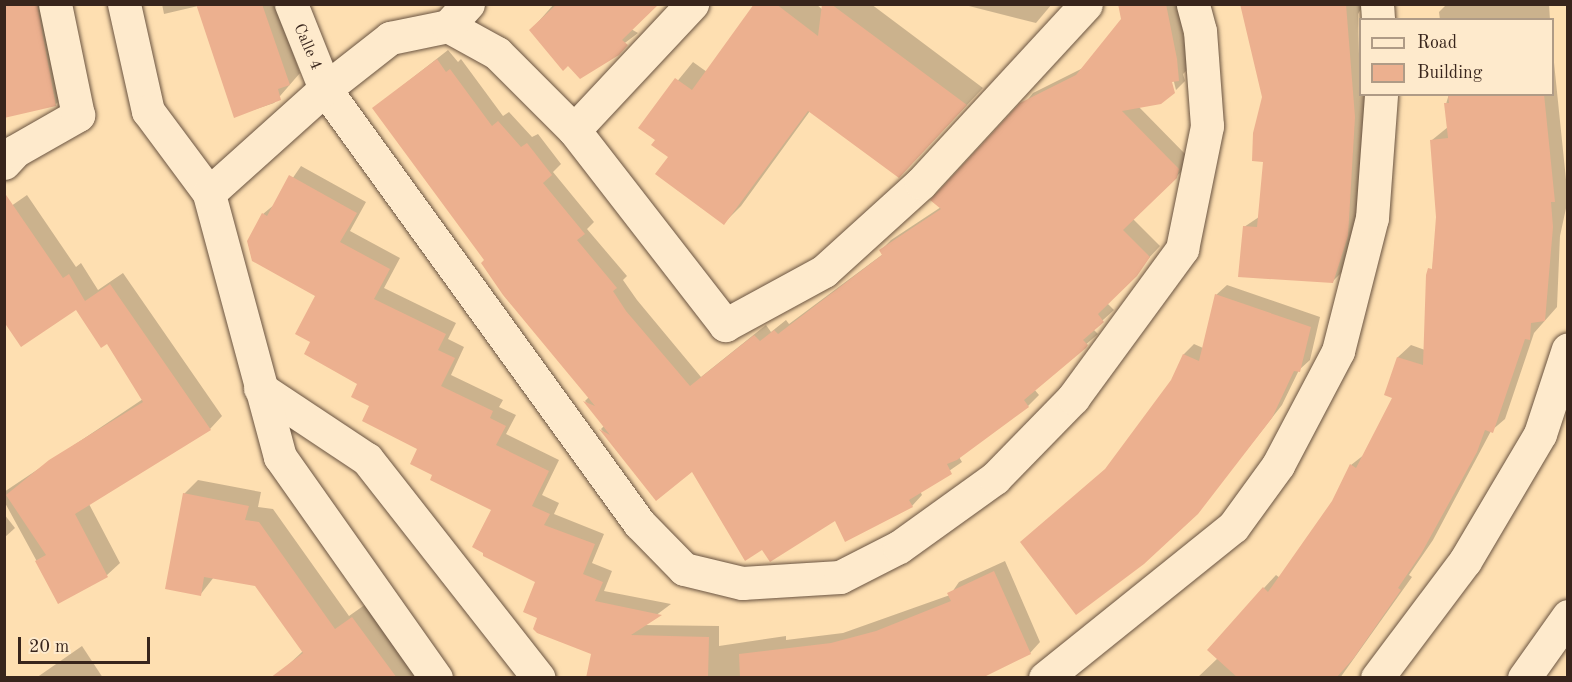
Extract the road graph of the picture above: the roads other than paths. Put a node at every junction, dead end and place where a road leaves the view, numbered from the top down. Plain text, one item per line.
1 (55, 4) edge
2 (124, 4) edge
3 (291, 4) edge
4 (692, 4) edge
5 (1086, 4) edge
6 (1193, 4) edge
7 (458, 15) edge
8 (325, 90) junction
9 (1381, 96) edge
10 (574, 130) junction
11 (4, 163) edge
12 (209, 193) junction
13 (1568, 349) edge
14 (260, 388) junction
15 (1568, 616) edge
16 (436, 678) edge
17 (538, 678) edge
18 (1045, 678) edge
19 (1377, 678) edge
20 (1524, 678) edge

1 - 11 street
2 - 12 street
3 - 8 street, Calle 4
4 - 10 street
5 - 10 street
6 - 8 street, Calle 4
7 - 8 street
7 - 10 street
8 - 12 street
9 - 18 street
12 - 14 street
13 - 19 street
14 - 16 street
14 - 17 street
15 - 20 street

